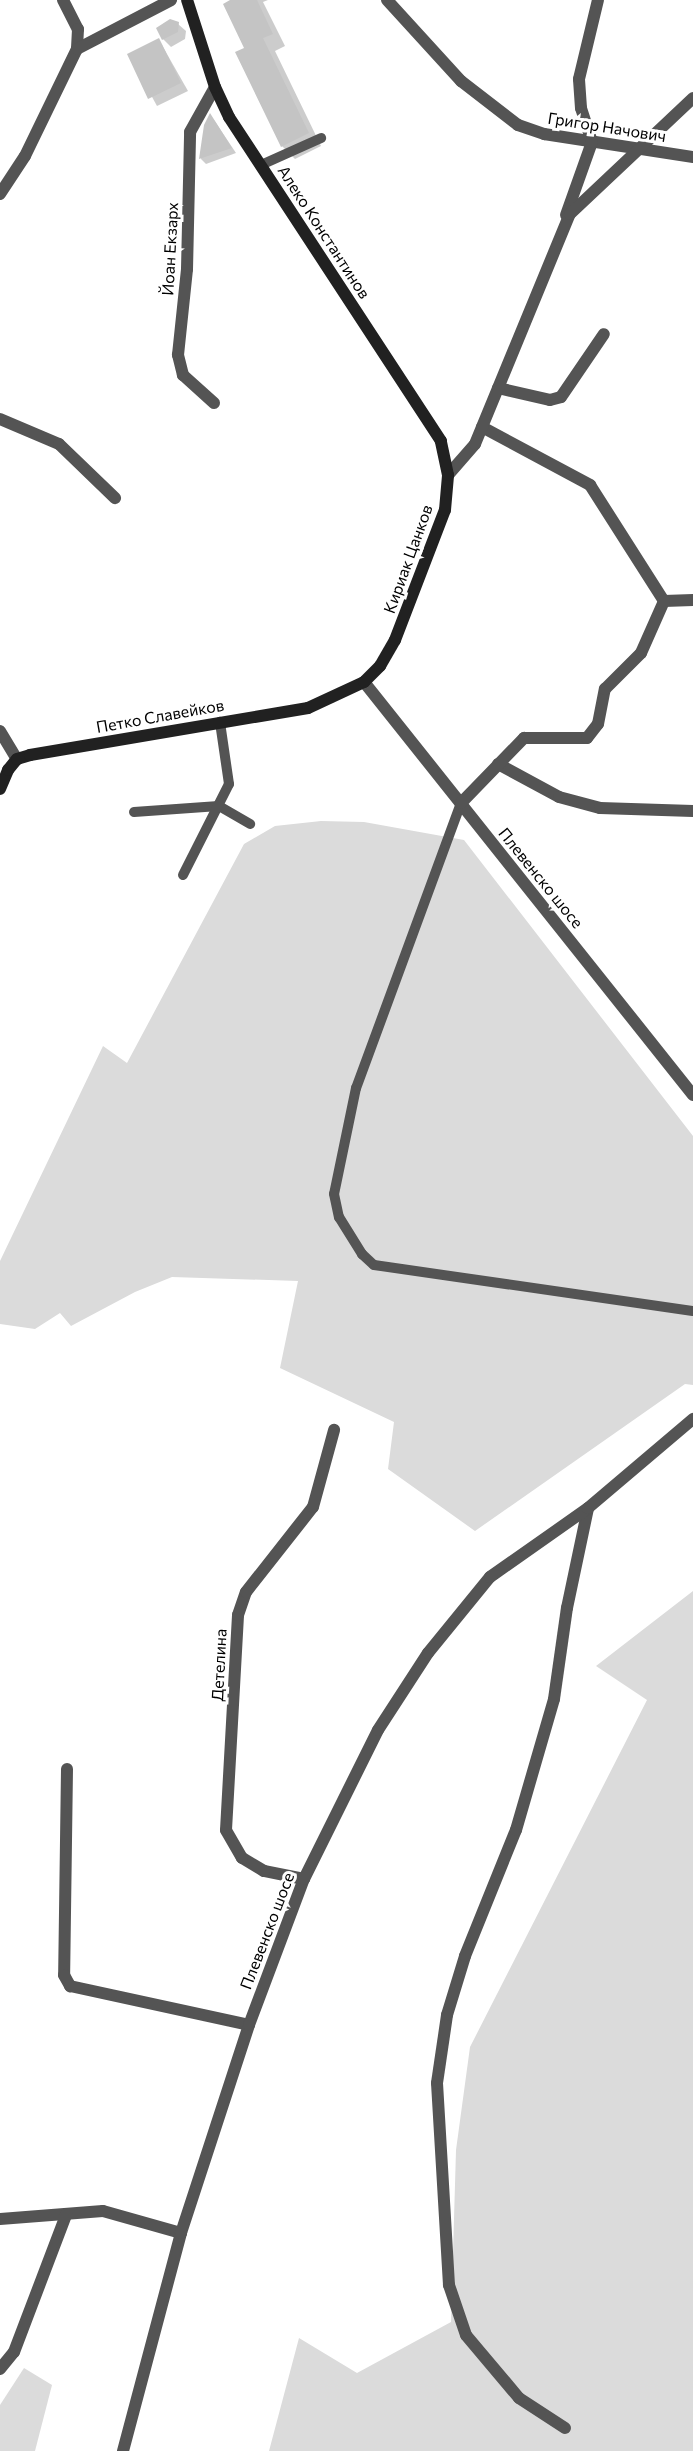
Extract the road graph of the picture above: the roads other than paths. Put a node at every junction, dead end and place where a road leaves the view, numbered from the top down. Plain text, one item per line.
1 (63, 0) edge
2 (171, 0) edge
3 (187, 0) edge
4 (387, 0) edge
5 (598, 0) edge
6 (77, 49) junction
7 (215, 87) junction
8 (693, 98) edge
9 (321, 138) dead end
10 (592, 142) junction
11 (638, 149) junction
12 (693, 157) edge
13 (261, 165) junction
14 (0, 194) edge
15 (557, 239) junction
16 (604, 334) dead end
17 (498, 388) junction
18 (214, 403) dead end
19 (0, 419) edge
20 (482, 427) junction
21 (448, 475) junction
22 (115, 498) dead end
23 (693, 600) edge
24 (663, 601) junction
25 (364, 682) junction
26 (308, 708) joint
27 (220, 722) junction
28 (0, 731) edge
29 (17, 759) junction
30 (498, 764) junction
31 (0, 789) edge
32 (461, 803) junction
33 (219, 806) junction
34 (693, 811) edge
35 (134, 812) dead end
36 (250, 824) dead end
37 (183, 875) dead end
38 (693, 1095) edge
39 (693, 1311) edge
40 (693, 1419) edge
41 (334, 1430) dead end
42 (588, 1508) junction
43 (67, 1769) dead end
44 (304, 1879) junction
45 (249, 2025) junction
46 (66, 2215) junction
47 (0, 2219) edge
48 (181, 2233) junction
49 (0, 2369) edge
50 (565, 2428) dead end
51 (123, 2451) edge

1 - 6 street
2 - 6 street
3 - 7 street, Алеко Константинов
4 - 10 street, Григор Начович
5 - 10 street
6 - 14 street
7 - 13 street, Алеко Константинов
7 - 18 street, Йоан Екзарх
8 - 11 street
9 - 13 lane
10 - 11 street, Григор Начович
10 - 15 street
11 - 12 street, Григор Начович
11 - 15 street
13 - 21 street, Алеко Константинов
15 - 17 street
16 - 17 street
17 - 20 street
19 - 22 street
20 - 21 street
20 - 24 street
21 - 25 street, Кириак Цанков
23 - 24 street
24 - 30 street
25 - 26 street, Кириак Цанков
25 - 32 street, Плевенско шосе
26 - 27 street, Петко Славейков
27 - 29 street, Петко Славейков
27 - 33 lane
28 - 29 street
29 - 31 street
30 - 32 street
30 - 34 street
32 - 38 street, Плевенско шосе
32 - 39 lane
33 - 35 lane
33 - 36 lane
33 - 37 lane
40 - 42 street, Плевенско шосе
41 - 44 street, Детелина
42 - 44 street, Плевенско шосе
42 - 50 street
43 - 45 street
44 - 45 street, Плевенско шосе
45 - 48 street, Плевенско шосе
46 - 47 street
46 - 48 street
46 - 49 street
48 - 51 street, Плевенско шосе

